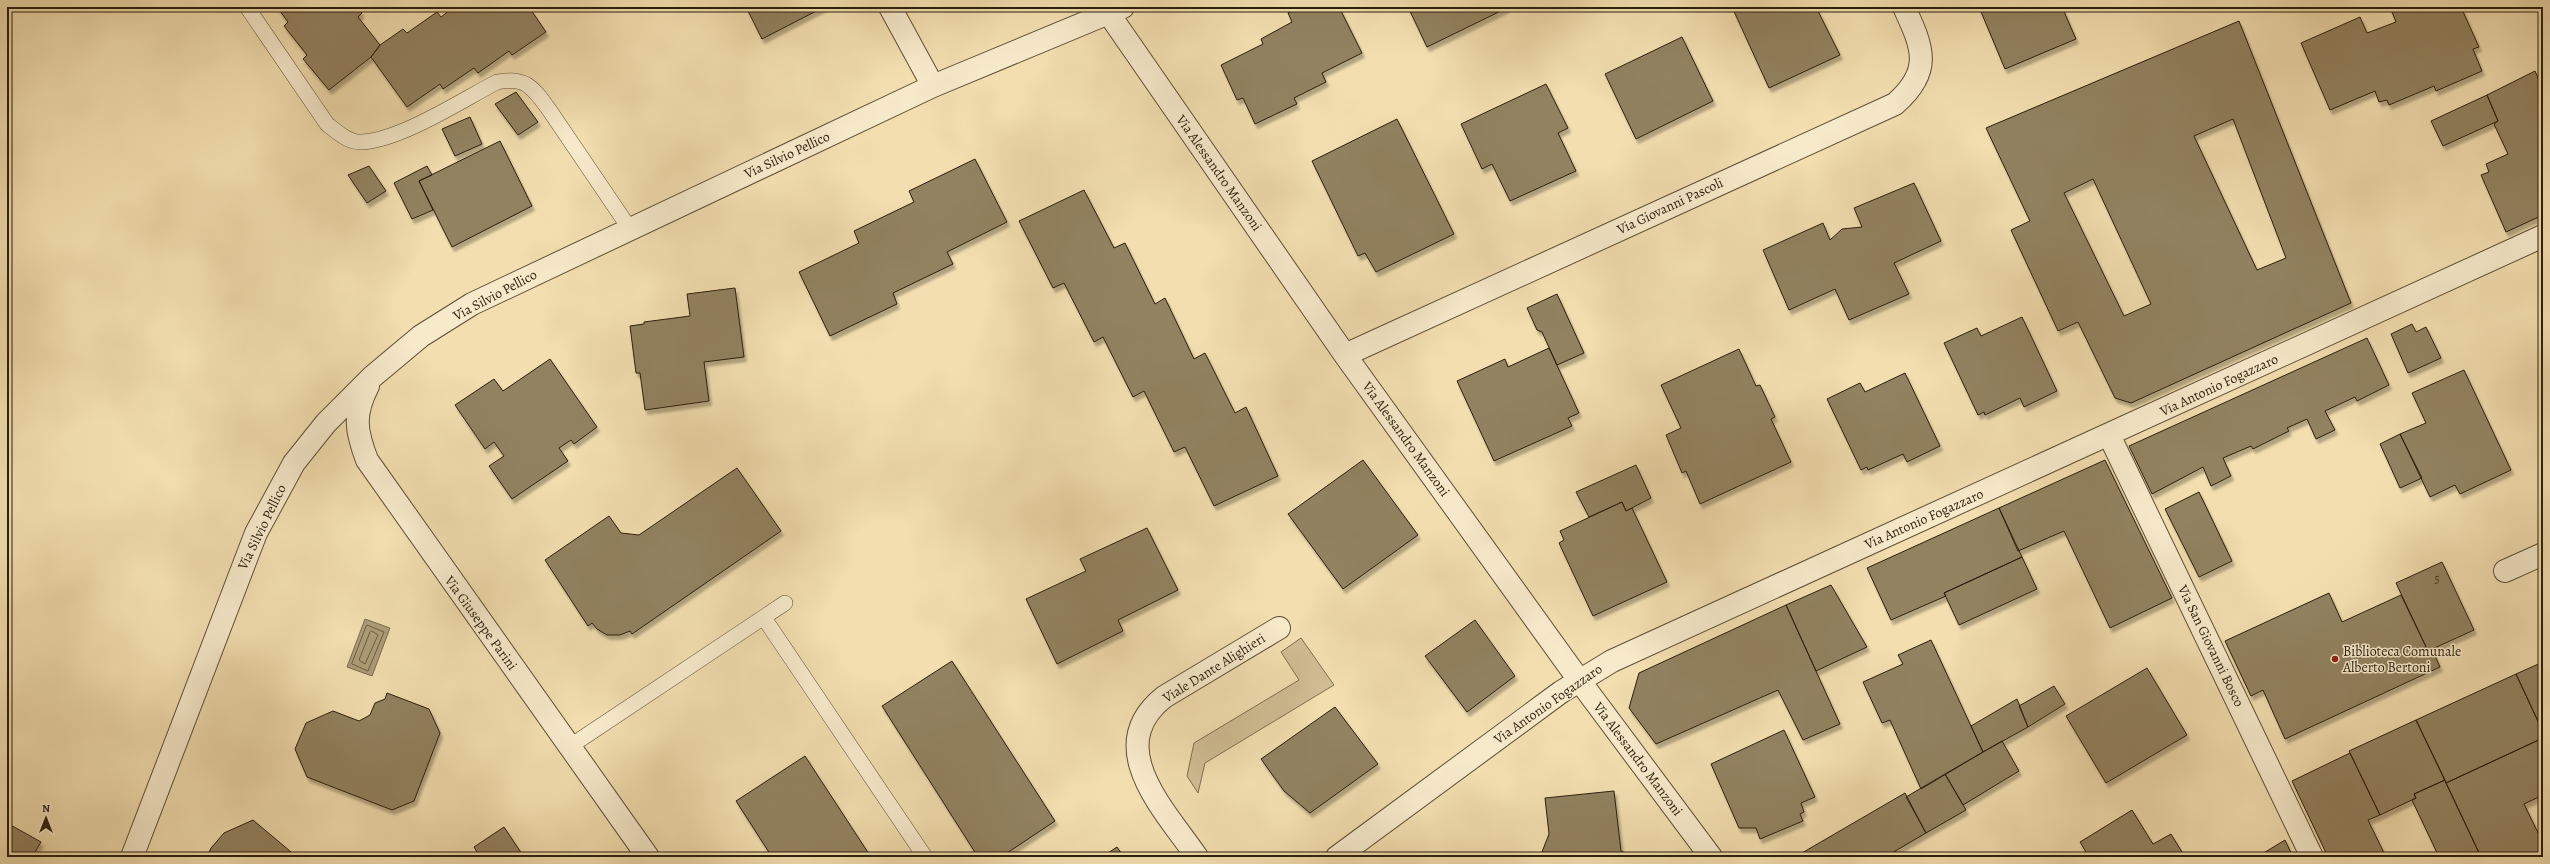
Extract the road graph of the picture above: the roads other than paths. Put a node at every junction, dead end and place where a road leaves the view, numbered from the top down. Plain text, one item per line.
1 (247, 7) edge
2 (890, 7) edge
3 (1904, 7) edge
4 (1116, 10) edge
5 (933, 86) junction
6 (630, 229) junction
7 (2543, 236) edge
8 (1345, 354) junction
9 (372, 377) junction
10 (2110, 436) junction
11 (2543, 554) edge
12 (2505, 571) dead end
13 (785, 604) dead end
14 (764, 618) junction
15 (1279, 628) dead end
16 (1579, 680) junction
17 (570, 747) junction
18 (132, 857) edge
19 (648, 857) edge
20 (925, 857) edge
21 (1197, 857) edge
22 (1337, 857) edge
23 (1711, 857) edge
24 (2312, 857) edge

1 - 6 lane
2 - 5 street
3 - 8 street, Via Giovanni Pascoli
4 - 5 street, Via Silvio Pellico
4 - 8 street, Via Alessandro Manzoni
5 - 6 street, Via Silvio Pellico
6 - 9 street, Via Silvio Pellico
7 - 10 street, Via Antonio Fogazzaro
8 - 16 street, Via Alessandro Manzoni
9 - 17 street, Via Giuseppe Parini
9 - 18 street, Via Silvio Pellico
10 - 16 street, Via Antonio Fogazzaro
10 - 24 street, Via San Giovanni Bosco
11 - 12 street
13 - 14 lane
14 - 17 lane
14 - 20 lane
15 - 21 street, Viale Dante Alighieri
16 - 22 street, Via Antonio Fogazzaro
16 - 23 street, Via Alessandro Manzoni
17 - 19 street, Via Giuseppe Parini

